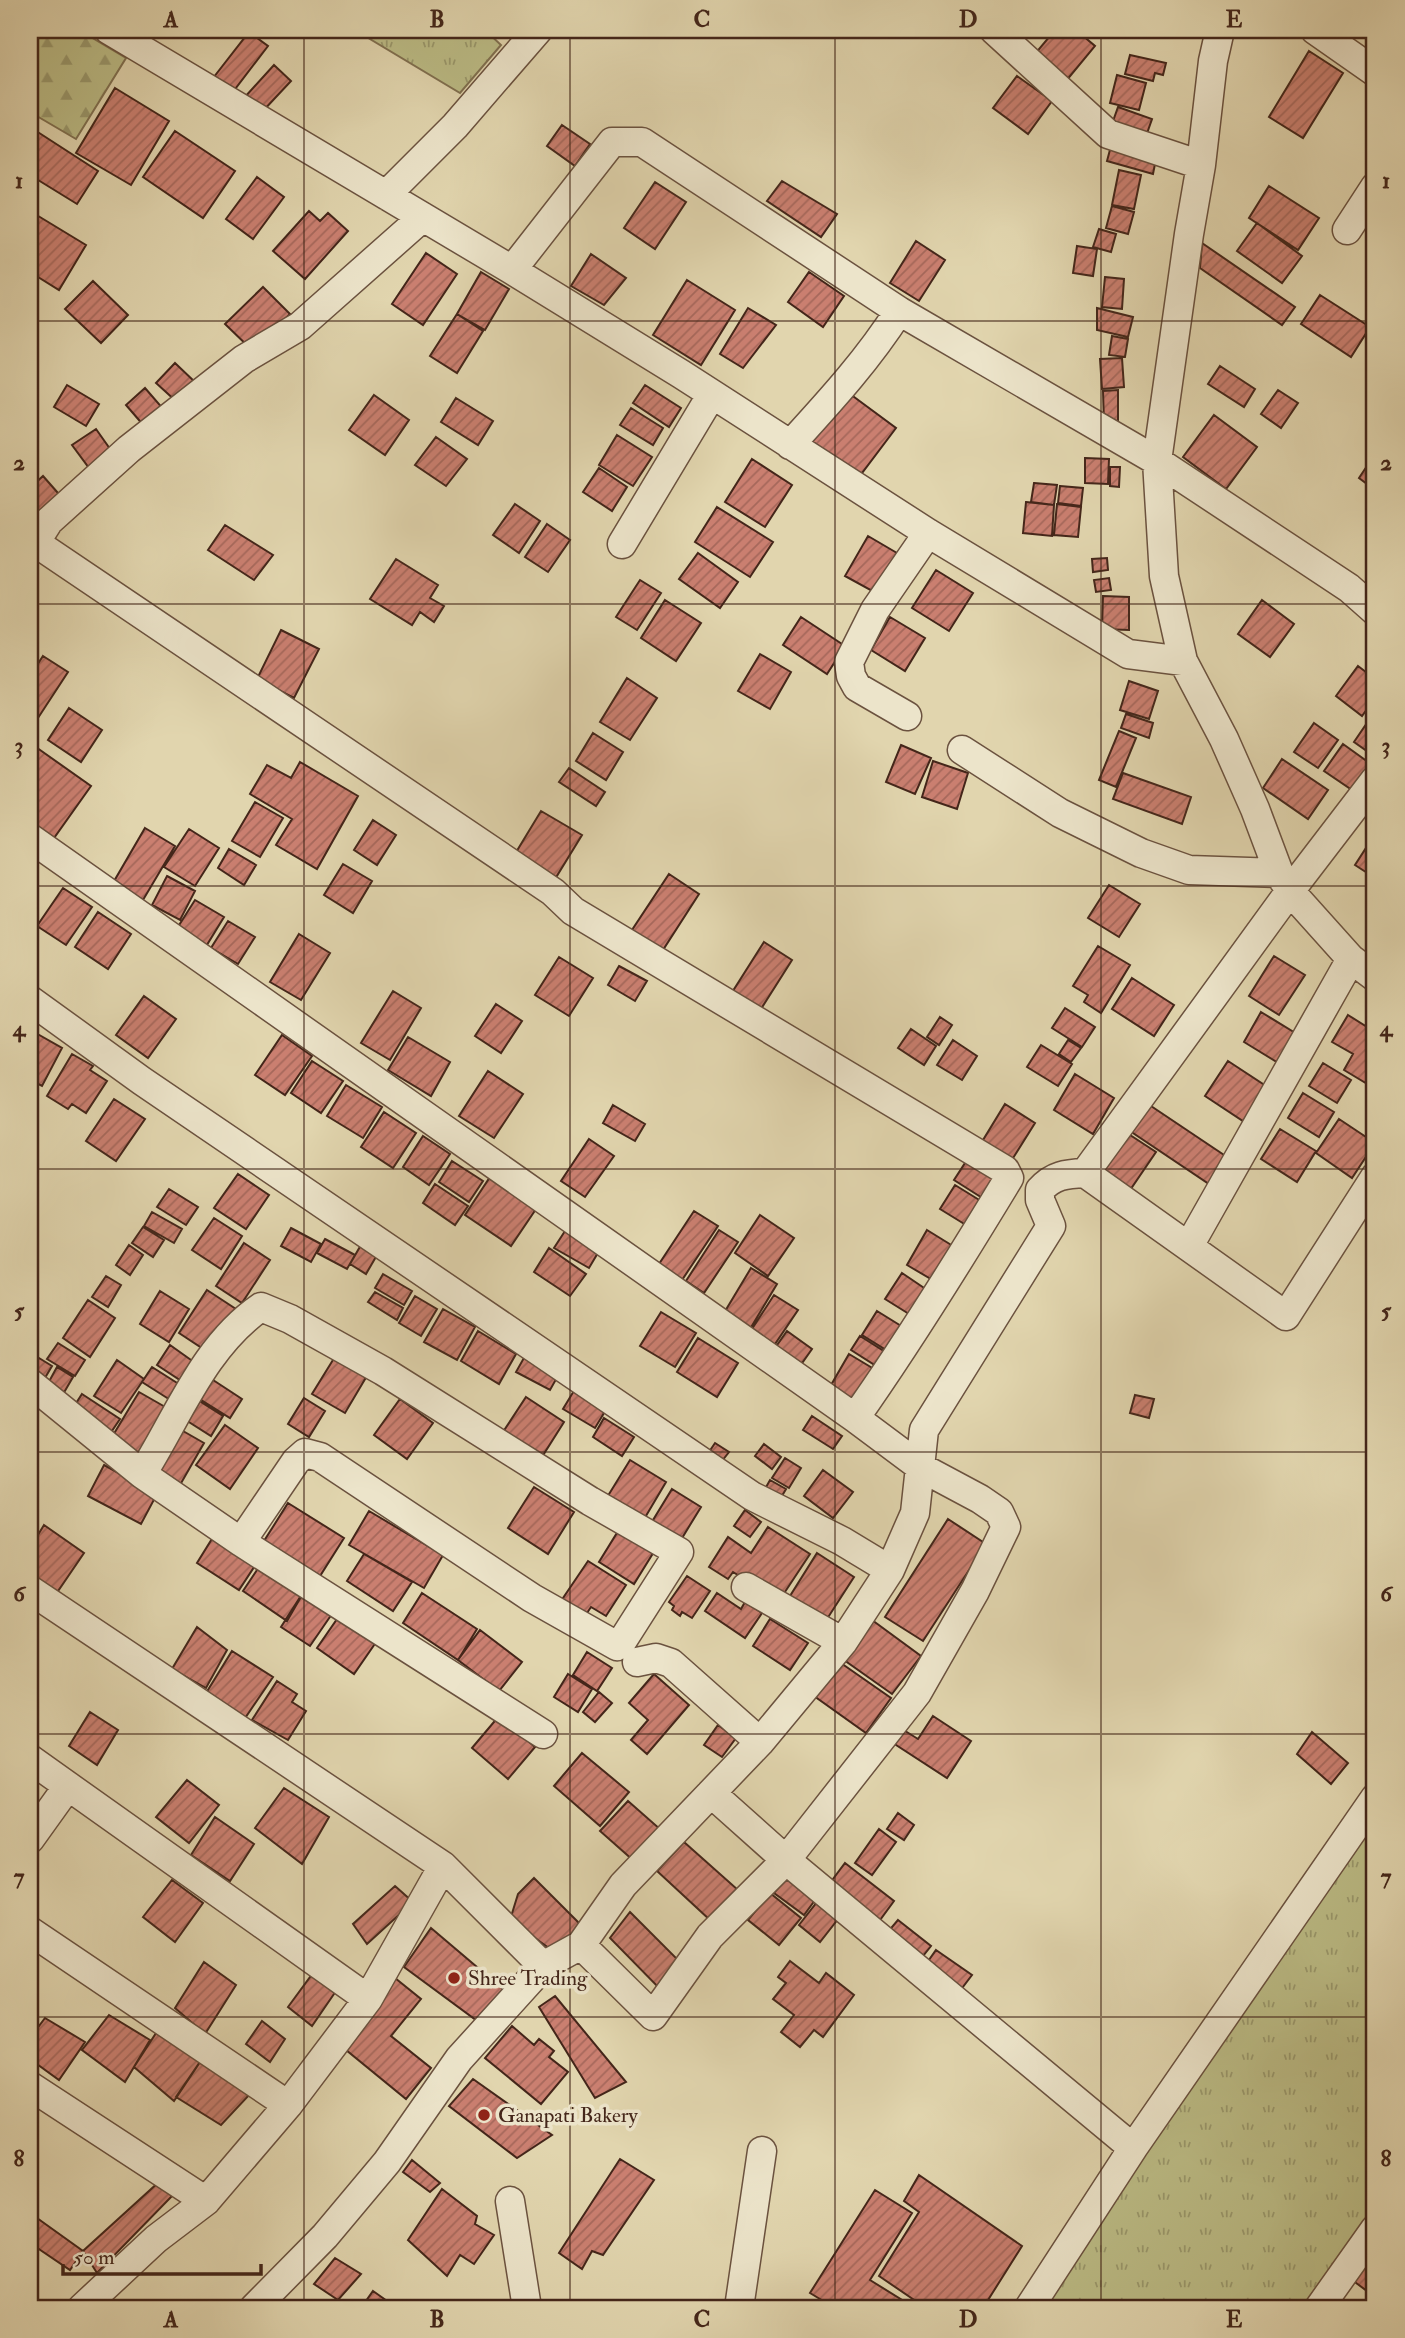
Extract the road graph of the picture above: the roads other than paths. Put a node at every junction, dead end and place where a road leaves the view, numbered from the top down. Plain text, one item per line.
1 (109, 30) edge
2 (538, 30) edge
3 (994, 30) edge
4 (1220, 30) edge
5 (1315, 30) edge
6 (1375, 72) edge
7 (1201, 165) junction
8 (1375, 187) edge
9 (386, 195) junction
10 (423, 217) junction
11 (1347, 230) dead end
12 (512, 270) junction
13 (899, 311) junction
14 (712, 394) junction
15 (790, 444) junction
16 (1157, 461) junction
17 (928, 533) junction
18 (32, 541) edge
19 (622, 544) dead end
20 (1374, 607) edge
21 (1183, 661) junction
22 (907, 716) dead end
23 (962, 750) dead end
24 (1375, 780) edge
25 (30, 838) edge
26 (1284, 882) junction
27 (1351, 959) junction
28 (1375, 977) edge
29 (30, 1000) edge
30 (1085, 1173) junction
31 (1375, 1177) edge
32 (1189, 1246) junction
33 (30, 1383) edge
34 (855, 1418) junction
35 (922, 1468) junction
36 (142, 1474) junction
37 (242, 1542) junction
38 (890, 1570) junction
39 (746, 1587) dead end
40 (30, 1590) edge
41 (843, 1642) junction
42 (637, 1662) dead end
43 (543, 1734) dead end
44 (760, 1742) junction
45 (30, 1759) edge
46 (68, 1786) junction
47 (710, 1793) junction
48 (1375, 1798) edge
49 (30, 1839) edge
50 (786, 1860) junction
51 (443, 1866) junction
52 (30, 1931) edge
53 (581, 1945) junction
54 (543, 1966) junction
55 (368, 1999) junction
56 (30, 2086) edge
57 (288, 2105) junction
58 (1133, 2148) junction
59 (762, 2151) dead end
60 (206, 2201) junction
61 (510, 2201) dead end
62 (1375, 2229) edge
63 (82, 2308) edge
64 (254, 2308) edge
65 (527, 2308) edge
66 (739, 2308) edge
67 (1028, 2308) edge
68 (1319, 2308) edge

1 - 9 street
2 - 9 street
3 - 7 street
4 - 7 street
5 - 6 street
7 - 16 street
8 - 11 street
9 - 10 street
10 - 12 street
10 - 18 street
12 - 13 street
12 - 14 street
13 - 15 street
13 - 16 street
14 - 15 street
14 - 19 street
15 - 17 street
16 - 20 street
16 - 21 street
17 - 21 street
17 - 22 street
18 - 34 street
21 - 26 street
23 - 26 street
24 - 26 street
25 - 34 street
26 - 27 street
26 - 30 street
27 - 28 street
27 - 32 street
29 - 38 street
30 - 32 street
30 - 35 street
31 - 32 street
33 - 36 street
34 - 35 street
35 - 38 street
35 - 50 street
36 - 37 street
36 - 37 street
37 - 43 street
38 - 41 street
39 - 41 street
40 - 51 street
41 - 44 street
42 - 44 street
44 - 47 street
45 - 46 street
46 - 49 street
46 - 55 street
47 - 50 street
47 - 53 street
48 - 58 street
50 - 53 street
50 - 58 street
51 - 54 street
51 - 55 street
52 - 57 street
53 - 54 street
54 - 64 street
55 - 57 street
56 - 60 street
57 - 60 street
58 - 67 street
59 - 66 street
60 - 63 street
61 - 65 street
62 - 68 street

